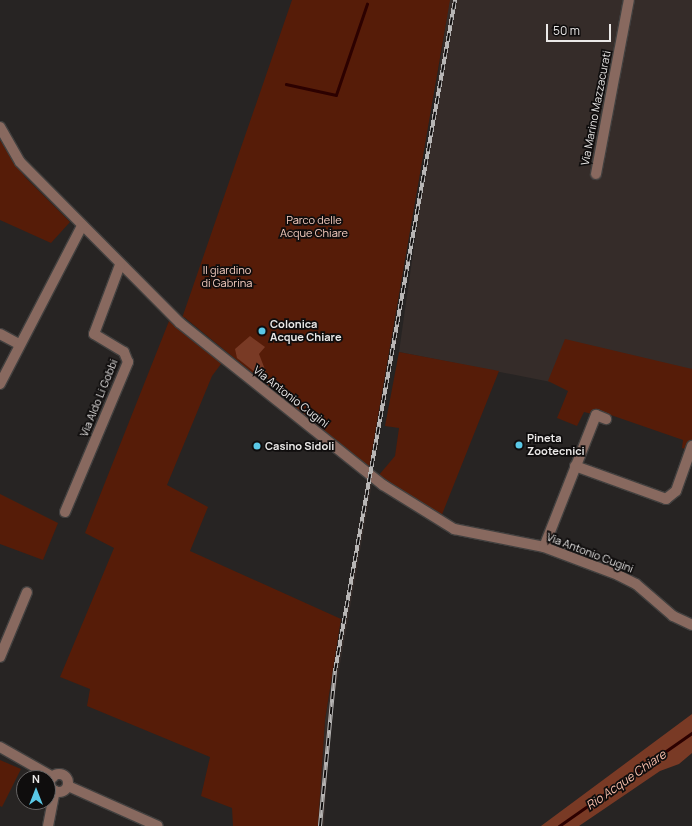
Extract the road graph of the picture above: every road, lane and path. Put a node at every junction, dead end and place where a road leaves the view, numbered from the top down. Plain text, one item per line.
1 (629, 0) edge
2 (0, 127) edge
3 (596, 174) dead end
4 (82, 226) junction
5 (120, 265) junction
6 (0, 334) edge
7 (19, 344) junction
8 (0, 384) edge
9 (606, 419) dead end
10 (692, 446) edge
11 (576, 466) junction
12 (65, 512) dead end
13 (544, 546) junction
14 (27, 592) dead end
15 (692, 625) edge
16 (0, 657) edge
17 (0, 747) edge
18 (41, 770) edge
19 (56, 777) edge
20 (68, 786) junction
21 (56, 791) edge
22 (51, 810) edge
23 (48, 826) edge
24 (158, 826) edge

1 - 3 street, Via Marino Mazzacurati
2 - 4 street, Via Antonio Cugini
4 - 5 street, Via Antonio Cugini
4 - 7 street
5 - 12 street, Via Aldo Li Gobbi
5 - 13 street, Via Antonio Cugini
6 - 7 street
7 - 8 street
9 - 11 street
10 - 11 street
11 - 13 street
13 - 15 street, Via Antonio Cugini
14 - 16 street
17 - 18 street
19 - 20 street
20 - 21 street
20 - 24 street
22 - 23 street

